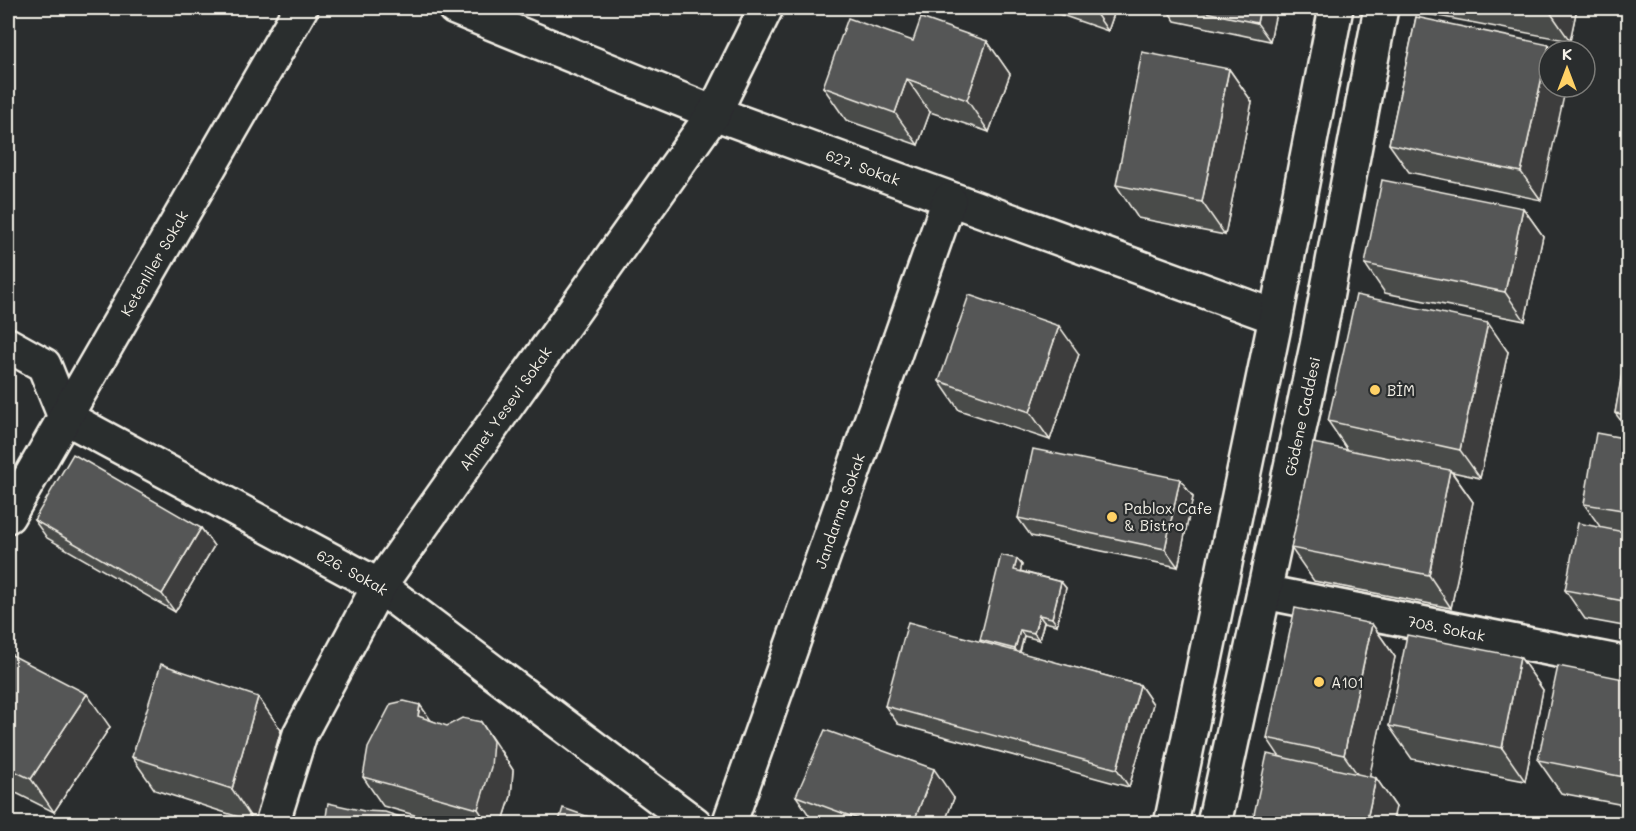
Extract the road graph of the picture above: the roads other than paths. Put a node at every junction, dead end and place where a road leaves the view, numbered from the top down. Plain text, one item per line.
1 (301, 8) edge
2 (455, 8) edge
3 (766, 8) edge
4 (1336, 8) edge
5 (1381, 8) edge
6 (714, 113) junction
7 (950, 200) junction
8 (1276, 317) junction
9 (8, 345) edge
10 (65, 417) junction
11 (8, 516) edge
12 (379, 586) junction
13 (1264, 592) junction
14 (1629, 664) edge
15 (272, 824) edge
16 (695, 824) edge
17 (729, 824) edge
18 (1171, 824) edge
19 (1214, 824) edge

1 - 10 street, Ketenliler Sokak
2 - 6 street, 627. Sokak
3 - 6 street, Ahmet Yesevi Sokak
4 - 8 street
5 - 13 street, Gödene Caddesi
6 - 7 street, 627. Sokak
6 - 12 street, Ahmet Yesevi Sokak
7 - 8 street, 627. Sokak
7 - 17 street, Jandarma Sokak
8 - 18 street
9 - 10 street
10 - 11 street, Ketenliler Sokak
10 - 12 street, 626. Sokak
12 - 15 street, Ahmet Yesevi Sokak
12 - 16 street, 626. Sokak
13 - 14 street, 708. Sokak
13 - 19 street, Gödene Caddesi

